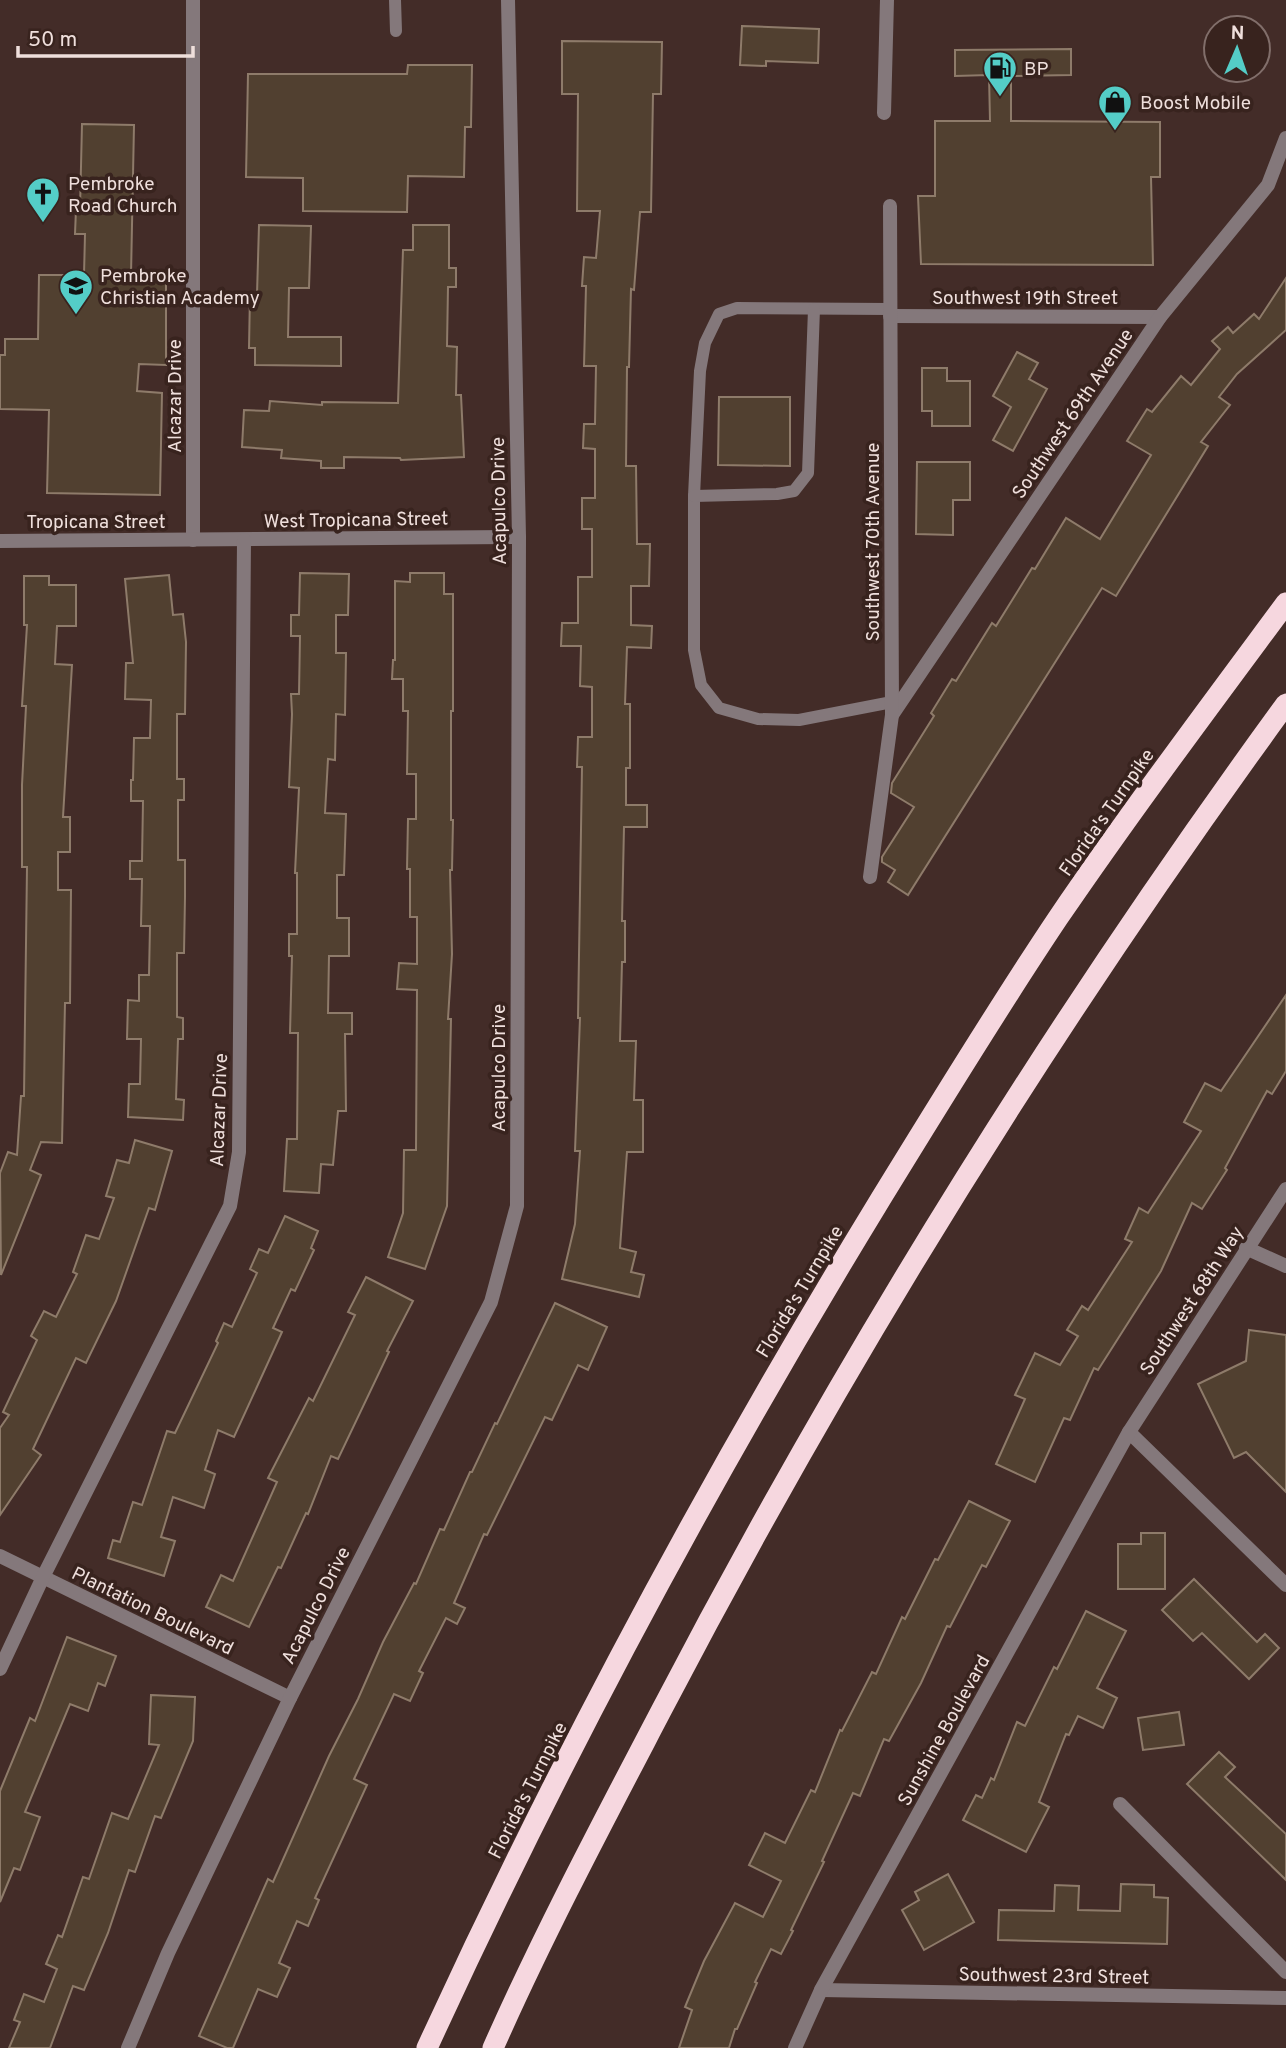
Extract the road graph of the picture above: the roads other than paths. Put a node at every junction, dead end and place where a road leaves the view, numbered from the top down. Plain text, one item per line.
1 (193, 0) edge
2 (396, 0) edge
3 (508, 0) edge
4 (887, 0) edge
5 (396, 31) dead end
6 (884, 113) dead end
7 (1286, 138) edge
8 (890, 206) dead end
9 (814, 309) junction
10 (890, 312) junction
11 (1160, 317) junction
12 (694, 496) junction
13 (519, 537) junction
14 (193, 540) junction
15 (244, 540) junction
16 (0, 541) edge
17 (1286, 603) edge
18 (1286, 704) edge
19 (892, 709) junction
20 (870, 877) dead end
21 (1286, 1189) edge
22 (1246, 1248) junction
23 (1286, 1266) edge
24 (1129, 1432) junction
25 (0, 1556) edge
26 (43, 1577) junction
27 (1286, 1585) edge
28 (0, 1670) edge
29 (290, 1698) junction
30 (1120, 1804) dead end
31 (1286, 1972) edge
32 (821, 1990) junction
33 (1286, 1998) edge
34 (128, 2048) edge
35 (427, 2048) edge
36 (493, 2048) edge
37 (795, 2048) edge

1 - 14 street, Alcazar Drive
2 - 5 lane
3 - 13 street, Acapulco Drive
4 - 6 street
7 - 11 street, Southwest 69th Avenue
8 - 10 street, Southwest 70th Avenue
9 - 10 lane
9 - 12 lane
9 - 12 lane
10 - 11 street, Southwest 19th Street
10 - 19 street, Southwest 70th Avenue
11 - 19 street, Southwest 69th Avenue
12 - 19 lane
13 - 15 street, West Tropicana Street
13 - 29 street, Acapulco Drive
14 - 15 street, West Tropicana Street
14 - 16 street, Tropicana Street
15 - 26 street, Alcazar Drive
17 - 35 highway, Florida's Turnpike
18 - 36 highway
19 - 20 street, Southwest 70th Avenue
21 - 22 street, Southwest 68th Way
22 - 23 street
22 - 24 street, Southwest 68th Way
24 - 27 street
24 - 32 street, Sunshine Boulevard
25 - 26 street, Plantation Boulevard
26 - 28 street, Alcazar Drive
26 - 29 street, Plantation Boulevard
29 - 34 street, Acapulco Drive
30 - 31 street
32 - 33 street, Southwest 23rd Street
32 - 37 street, Sunshine Boulevard

